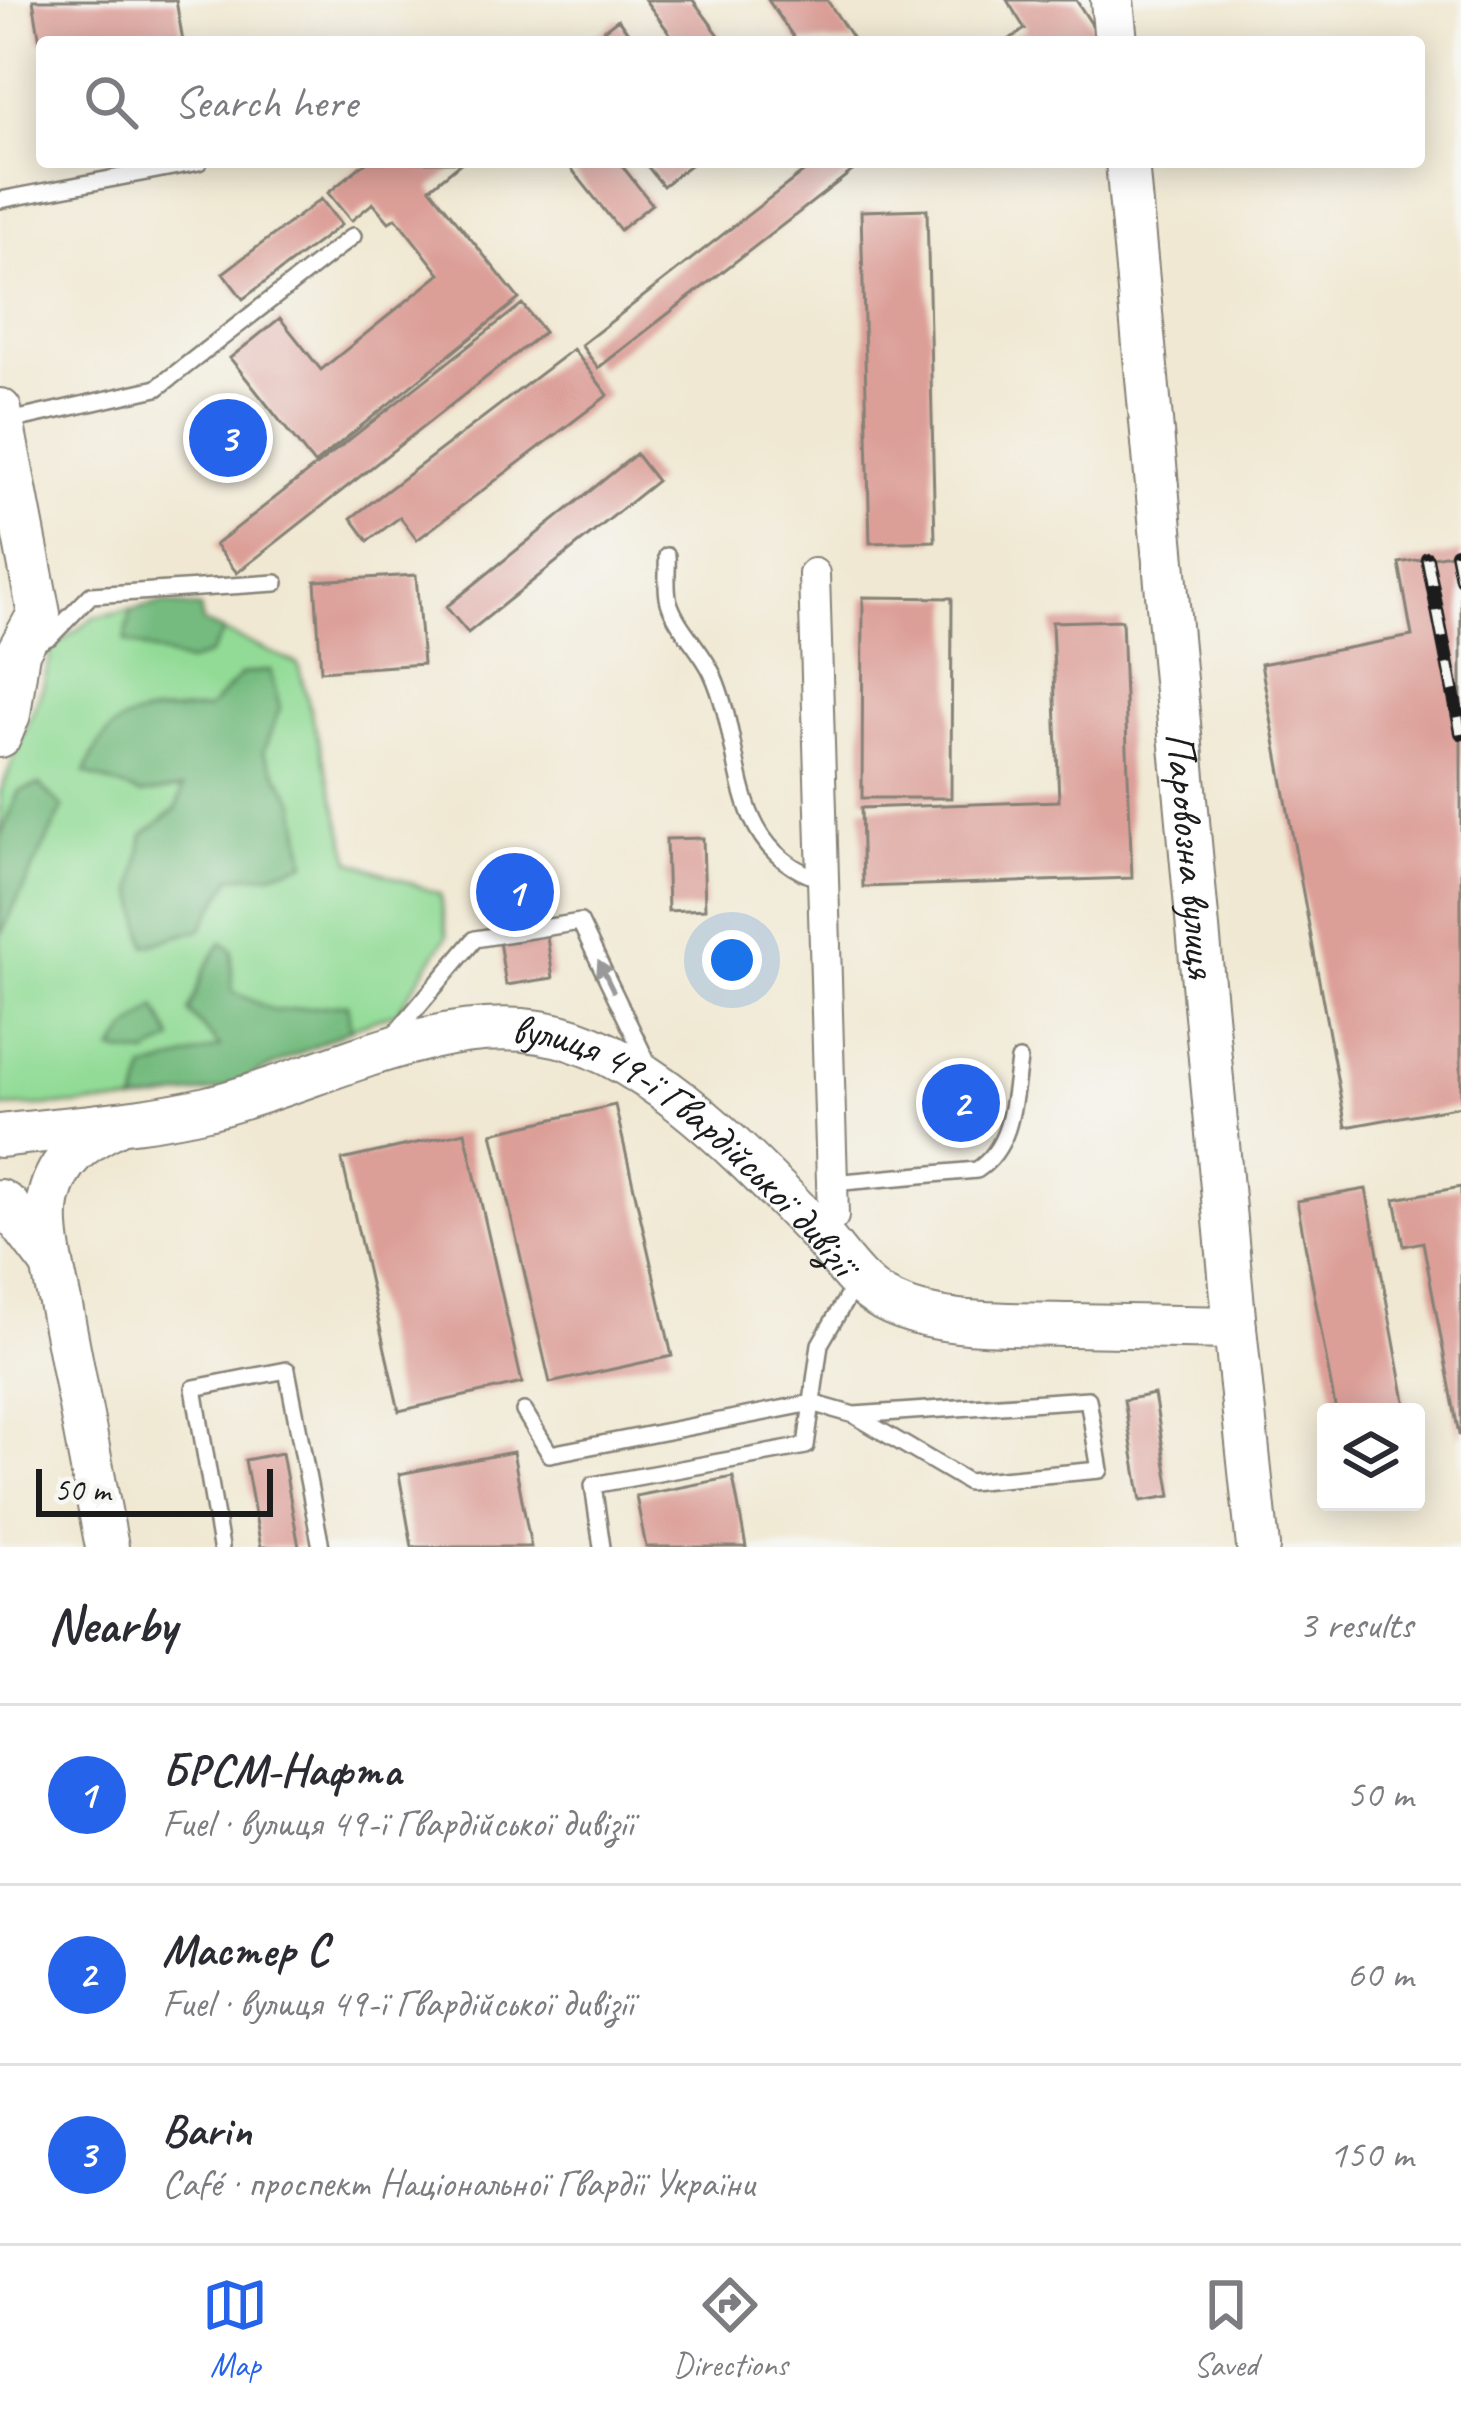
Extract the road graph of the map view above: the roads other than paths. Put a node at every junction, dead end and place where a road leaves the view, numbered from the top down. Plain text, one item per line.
1 (1112, 0) edge
2 (1115, 36) edge
3 (168, 168) edge
4 (1128, 168) edge
5 (0, 200) edge
6 (353, 236) dead end
7 (1, 416) edge
8 (667, 556) dead end
9 (814, 574) dead end
10 (276, 584) dead end
11 (9, 635) edge
12 (0, 736) edge
13 (823, 880) junction
14 (378, 1053) junction
15 (1019, 1060) dead end
16 (657, 1082) junction
17 (128, 1119) junction
18 (0, 1136) edge
19 (0, 1159) edge
20 (832, 1184) junction
21 (0, 1201) edge
22 (816, 1231) junction
23 (0, 1240) edge
24 (53, 1265) junction
25 (858, 1280) junction
26 (1234, 1328) junction
27 (812, 1403) junction
28 (524, 1411) dead end
29 (854, 1415) junction
30 (107, 1547) edge
31 (221, 1547) edge
32 (321, 1547) edge
33 (602, 1547) edge
34 (1258, 1547) edge

1 - 2 street
3 - 5 lane
4 - 26 street, Паровозна вулиця
6 - 7 lane
7 - 11 street
8 - 13 lane
9 - 13 street
10 - 11 lane
11 - 12 street
13 - 20 street
14 - 16 street, вулиця 49-ї Гвардійської дивізії
16 -> 14 lane
14 - 17 street, вулиця 49-ї Гвардійської дивізії
15 - 20 lane
16 - 22 street, вулиця 49-ї Гвардійської дивізії
17 - 18 street
17 - 19 street
17 - 24 street
20 - 22 street
21 - 24 street
22 - 25 street, вулиця 49-ї Гвардійської дивізії
23 - 24 street
24 - 30 street
25 - 26 street, вулиця 49-ї Гвардійської дивізії
25 - 27 lane
26 - 34 street, Паровозна вулиця
27 - 28 lane
27 - 29 lane
27 - 33 lane
29 - 29 lane
31 - 32 lane

